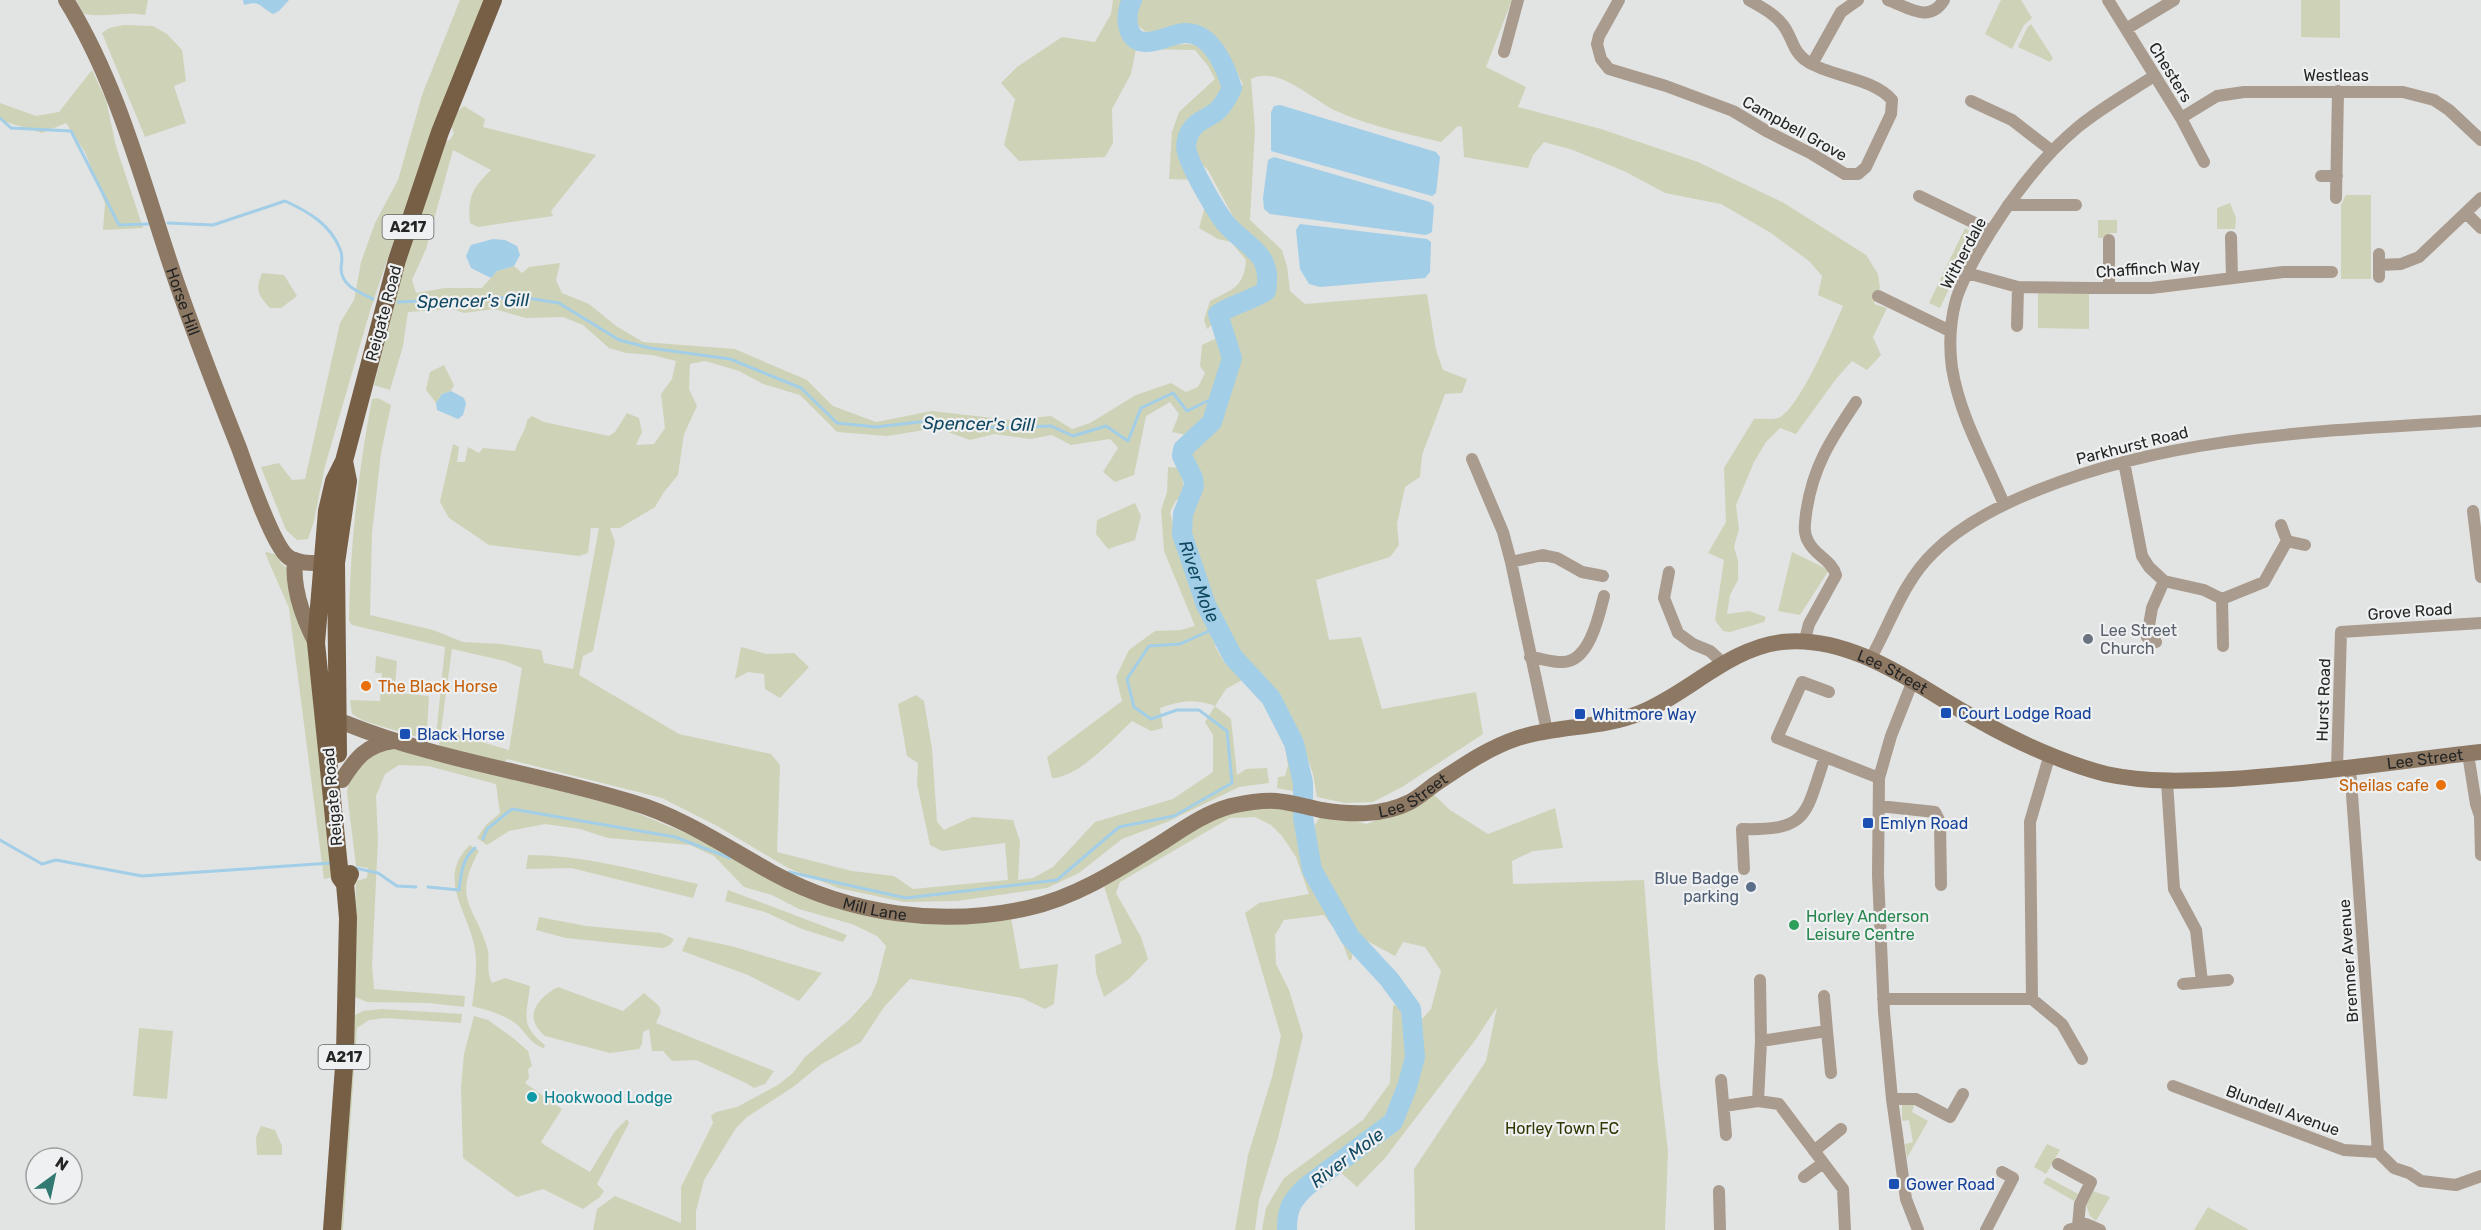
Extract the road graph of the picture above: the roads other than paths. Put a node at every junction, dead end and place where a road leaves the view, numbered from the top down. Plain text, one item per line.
1 (66, 0) edge
2 (493, 0) edge
3 (1518, 0) edge
4 (1619, 0) edge
5 (1749, 0) edge
6 (1858, 0) edge
7 (1888, 0) edge
8 (1944, 0) edge
9 (2108, 0) edge
10 (2174, 0) edge
11 (2126, 29) junction
12 (1504, 52) dead end
13 (1812, 64) junction
14 (2154, 76) junction
15 (2338, 91) junction
16 (1971, 101) dead end
17 (2181, 118) junction
18 (2481, 140) edge
19 (2052, 151) junction
20 (2204, 162) dead end
21 (2321, 176) dead end
22 (2337, 176) junction
23 (1919, 196) dead end
24 (2336, 198) dead end
25 (2481, 198) edge
26 (2008, 205) junction
27 (2076, 205) dead end
28 (2466, 213) junction
29 (2481, 228) edge
30 (1991, 231) junction
31 (2231, 237) dead end
32 (2109, 240) dead end
33 (2379, 265) dead end
34 (2332, 272) dead end
35 (1967, 273) junction
36 (2232, 278) junction
37 (2018, 287) junction
38 (2109, 287) junction
39 (1878, 296) dead end
40 (2017, 326) dead end
41 (1950, 331) junction
42 (1856, 402) dead end
43 (2481, 421) edge
44 (1472, 459) dead end
45 (2124, 462) junction
46 (2004, 504) junction
47 (2473, 511) dead end
48 (2281, 525) dead end
49 (2287, 542) junction
50 (2305, 545) dead end
51 (295, 560) junction
52 (329, 562) junction
53 (1511, 562) junction
54 (2480, 562) edge
55 (1669, 572) dead end
56 (1603, 576) dead end
57 (2481, 577) edge
58 (2164, 581) junction
59 (1604, 596) dead end
60 (2222, 599) junction
61 (2481, 623) edge
62 (2341, 632) joint
63 (2147, 639) dead end
64 (316, 643) junction
65 (1804, 643) junction
66 (2223, 646) dead end
67 (1530, 657) junction
68 (1871, 658) junction
69 (1724, 664) junction
70 (1912, 683) junction
71 (1829, 692) dead end
72 (333, 731) junction
73 (1547, 731) junction
74 (393, 741) junction
75 (2475, 753) edge
76 (2050, 754) junction
77 (1825, 757) junction
78 (2344, 768) junction
79 (1879, 778) junction
80 (342, 780) junction
81 (2167, 782) junction
82 (1879, 806) junction
83 (1359, 814) joint
84 (2480, 833) edge
85 (2481, 855) edge
86 (1744, 870) dead end
87 (344, 872) junction
88 (1941, 885) dead end
89 (1760, 980) dead end
90 (2228, 980) dead end
91 (2202, 982) junction
92 (2183, 984) dead end
93 (1824, 996) dead end
94 (1883, 999) junction
95 (2032, 999) junction
96 (1827, 1031) junction
97 (1761, 1041) junction
98 (2082, 1059) dead end
99 (1831, 1073) dead end
100 (1721, 1080) dead end
101 (2173, 1086) dead end
102 (1963, 1094) dead end
103 (1893, 1099) junction
104 (1758, 1101) junction
105 (1724, 1107) junction
106 (1841, 1129) dead end
107 (1726, 1135) dead end
108 (1814, 1151) junction
109 (2378, 1152) junction
110 (1823, 1163) junction
111 (2058, 1164) dead end
112 (2002, 1172) dead end
113 (2481, 1176) edge
114 (1804, 1177) dead end
115 (1719, 1191) dead end
116 (2074, 1228) edge
117 (332, 1230) edge
118 (1720, 1230) edge
119 (1845, 1230) edge
120 (1918, 1230) edge
121 (1986, 1230) edge
122 (2100, 1230) edge

1 - 51 street, Horse Hill
2 - 52 main road, Reigate Road / A217
3 - 12 street
4 - 13 street, Campbell Grove
5 - 13 street, Campbell Grove
6 - 13 street
7 - 8 street
9 - 11 street, Chesters
10 - 11 street
11 - 14 street, Chesters
14 - 17 street, Chesters
14 - 19 street, Witherdale
15 - 17 street, Westleas
15 - 18 street, Westleas
15 - 22 street
16 - 19 street
17 - 20 street, Chesters
19 - 26 street, Witherdale
21 - 22 street
22 - 24 street
23 - 30 street
25 - 28 street
26 - 27 street
26 - 30 street, Witherdale
28 - 29 street
28 - 33 street
30 - 35 street, Witherdale
31 - 36 street
32 - 38 street
34 - 36 street, Chaffinch Way
35 - 37 street, Chaffinch Way
35 - 41 street, Witherdale
36 - 38 street, Chaffinch Way
37 - 38 street, Chaffinch Way
37 - 40 street
39 - 41 street
41 - 46 street, Witherdale
42 - 65 street
43 - 45 street, Parkhurst Road
44 - 53 street
45 - 46 street, Parkhurst Road
45 - 58 street
46 - 68 street, Parkhurst Road
47 - 54 street
48 - 49 street
49 - 50 street
49 - 60 street
51 - 52 street
51 - 64 street
52 - 64 main road, Reigate Road / A217
52 - 72 main road, Reigate Road / A217
53 - 56 street
53 - 67 street
54 - 57 street
55 - 69 street
58 - 60 street
58 - 63 street
59 - 67 street
60 - 66 street
61 - 62 street, Grove Road
62 - 78 street, Hurst Road
64 - 72 main road, Reigate Road / A217
65 - 68 street, Lee Street
65 - 69 street, Lee Street
67 - 73 street
68 - 70 street, Lee Street
69 - 73 street, Lee Street
70 - 76 street, Lee Street
70 - 79 street
71 - 77 street
72 - 74 street, Mill Lane
72 - 80 main road, Reigate Road / A217
72 - 87 main road, Reigate Road / A217
73 - 83 street, Lee Street
74 - 80 street
74 - 83 street, Mill Lane
75 - 78 street, Lee Street
75 - 84 street
76 - 81 street, Lee Street
76 - 95 street
77 - 79 street
77 - 86 street
78 - 81 street, Lee Street
78 - 109 street, Bremner Avenue
79 - 82 street
80 - 87 main road, Reigate Road / A217
81 - 91 street
82 - 88 street
82 - 94 street
84 - 85 street
87 - 117 main road, Reigate Road / A217
89 - 97 street
90 - 91 street
91 - 92 street
93 - 96 street
94 - 95 street
94 - 103 street
95 - 98 street
96 - 97 street
96 - 99 street
97 - 104 street
100 - 105 street
101 - 109 street, Blundell Avenue
102 - 103 street
103 - 120 street
104 - 105 street
104 - 108 street
105 - 107 street
106 - 108 street
108 - 110 street
109 - 113 street
110 - 114 street
110 - 119 street
111 - 116 street
112 - 121 street
115 - 118 street
116 - 122 street

